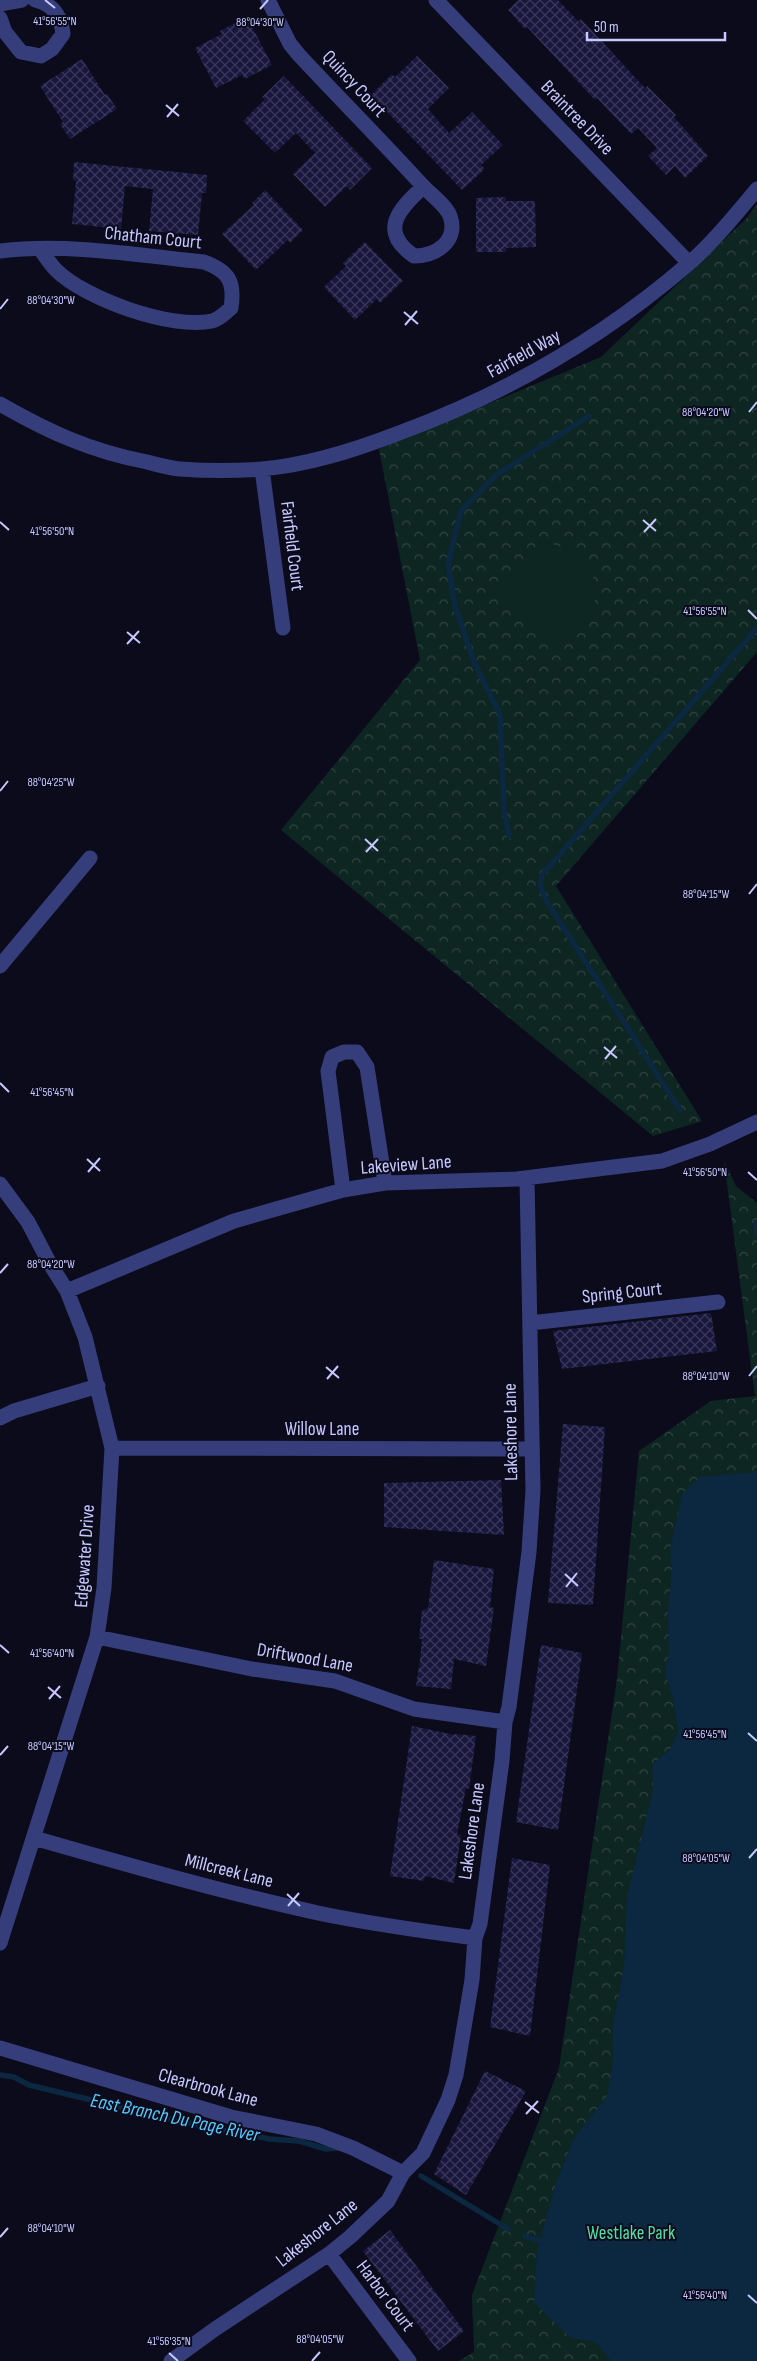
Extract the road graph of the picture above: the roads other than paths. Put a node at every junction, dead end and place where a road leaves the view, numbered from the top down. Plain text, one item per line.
1 (22, 0) edge
2 (35, 0) edge
3 (268, 0) edge
4 (436, 0) edge
5 (0, 4) edge
6 (0, 18) edge
7 (423, 186) junction
8 (757, 189) edge
9 (40, 249) junction
10 (0, 251) edge
11 (689, 264) junction
12 (0, 404) edge
13 (262, 469) junction
14 (283, 628) dead end
15 (90, 858) dead end
16 (0, 966) edge
17 (757, 1122) edge
18 (527, 1178) junction
19 (385, 1183) junction
20 (0, 1184) edge
21 (343, 1190) junction
22 (67, 1291) junction
23 (718, 1302) dead end
24 (530, 1324) junction
25 (98, 1386) junction
26 (0, 1418) edge
27 (112, 1448) junction
28 (531, 1449) junction
29 (98, 1637) junction
30 (505, 1722) junction
31 (34, 1838) junction
32 (3, 1922) edge
33 (475, 1938) junction
34 (0, 1942) edge
35 (0, 2048) edge
36 (403, 2173) junction
37 (329, 2254) junction
38 (171, 2361) edge
39 (409, 2361) edge

1 - 5 street
2 - 6 street
3 - 7 street, Quincy Court
4 - 11 street, Braintree Drive
7 - 7 street, Quincy Court
8 - 11 street, Fairfield Way
9 - 9 street, Chatham Court
9 - 10 street, Chatham Court
11 - 13 street, Fairfield Way
12 - 13 street, Fairfield Way
13 - 14 street, Fairfield Court
15 - 16 street
17 - 18 street, Lakeview Lane
18 - 19 street, Lakeview Lane
18 - 24 street, Lakeshore Lane
19 - 21 street, Lakeview Lane
19 - 21 street
20 - 22 street, Edgewater Drive
21 - 22 street, Lakeview Lane
22 - 25 street, Edgewater Drive
23 - 24 street, Spring Court
24 - 28 street, Lakeshore Lane
25 - 26 street
25 - 27 street, Edgewater Drive
27 - 28 street, Willow Lane
27 - 29 street, Edgewater Drive
28 - 30 street, Lakeshore Lane
29 - 30 street, Driftwood Lane
29 - 31 street, Edgewater Drive
30 - 33 street, Lakeshore Lane
31 - 32 street, Edgewater Drive
31 - 33 street, Millcreek Lane
32 - 34 street, Edgewater Drive
33 - 36 street, Lakeshore Lane
35 - 36 street, Clearbrook Lane
36 - 37 street, Lakeshore Lane
37 - 38 street, Lakeshore Lane
37 - 39 street, Harbor Court

